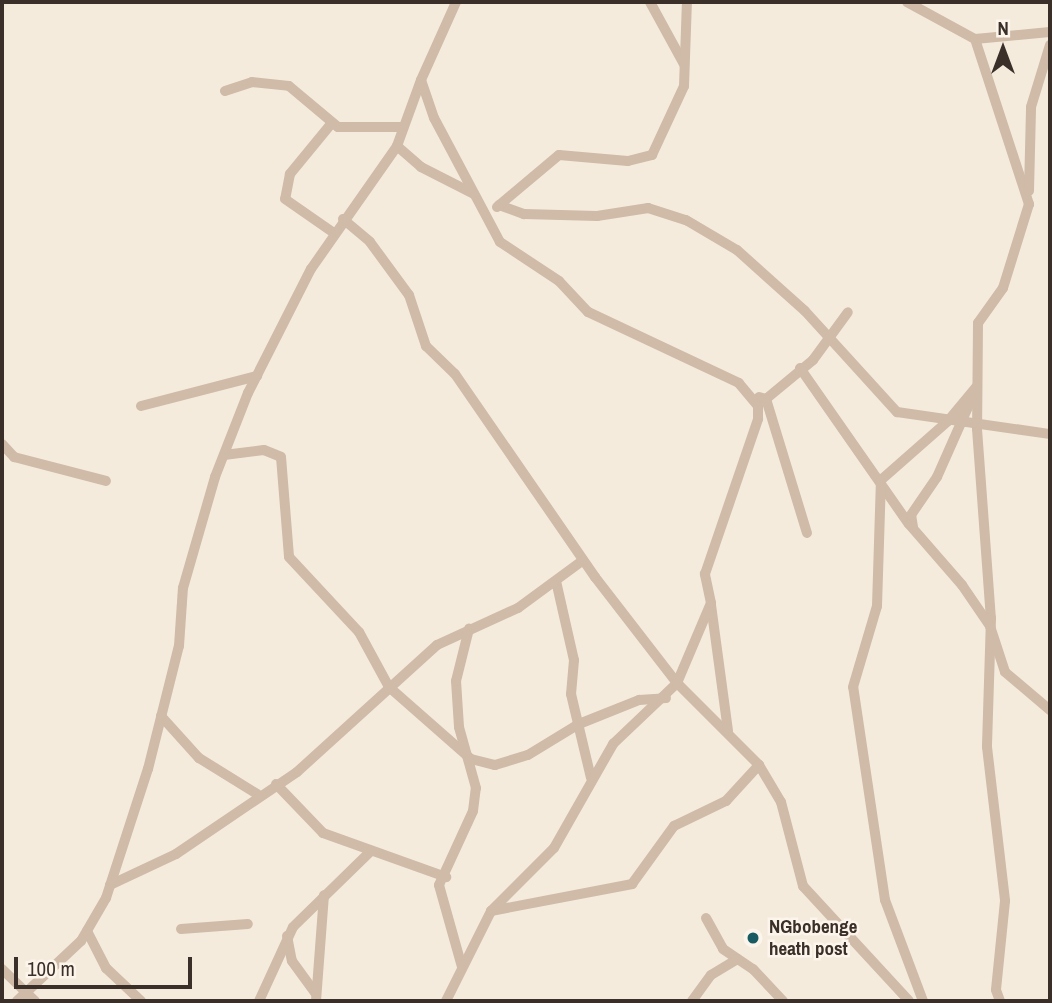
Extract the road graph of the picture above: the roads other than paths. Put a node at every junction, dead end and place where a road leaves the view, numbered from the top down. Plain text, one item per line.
1 (456, 2) edge
2 (650, 2) edge
3 (687, 2) edge
4 (907, 2) edge
5 (1050, 32) edge
6 (975, 39) junction
7 (1050, 45) edge
8 (685, 67) junction
9 (421, 80) junction
10 (225, 91) dead end
11 (331, 124) junction
12 (402, 127) junction
13 (397, 146) junction
14 (474, 194) junction
15 (1029, 204) junction
16 (499, 205) junction
17 (485, 214) junction
18 (343, 219) junction
19 (334, 233) junction
20 (848, 312) dead end
21 (828, 336) junction
22 (800, 368) junction
23 (257, 376) junction
24 (977, 386) junction
25 (750, 395) junction
26 (765, 399) junction
27 (141, 406) dead end
28 (948, 421) junction
29 (977, 422) junction
30 (962, 423) junction
31 (1050, 434) edge
32 (2, 444) edge
33 (224, 455) junction
34 (881, 480) junction
35 (106, 481) dead end
36 (913, 529) junction
37 (807, 533) dead end
38 (582, 561) junction
39 (556, 581) junction
40 (711, 603) junction
41 (990, 626) junction
42 (469, 629) junction
43 (677, 683) junction
44 (389, 687) junction
45 (667, 698) junction
46 (1050, 710) edge
47 (161, 716) junction
48 (579, 724) junction
49 (728, 732) junction
50 (471, 759) junction
51 (759, 765) junction
52 (592, 778) junction
53 (276, 784) junction
54 (257, 794) junction
55 (371, 851) junction
56 (446, 877) junction
57 (110, 885) junction
58 (324, 895) junction
59 (491, 911) junction
60 (706, 918) dead end
61 (248, 925) dead end
62 (181, 929) dead end
63 (87, 931) junction
64 (287, 936) junction
65 (738, 960) junction
66 (462, 967) junction
67 (2, 969) edge
68 (998, 995) edge
69 (316, 998) edge
70 (901, 998) edge
71 (29, 999) edge
72 (777, 1000) edge
73 (17, 1001) edge
74 (141, 1001) edge
75 (259, 1001) edge
76 (446, 1001) edge
77 (692, 1001) edge
78 (923, 1001) edge
79 (990, 1001) edge

1 - 9 street
2 - 8 street
3 - 8 street
4 - 6 street
5 - 6 street
6 - 15 street
7 - 15 street
8 - 16 street
9 - 12 street
9 - 14 street
10 - 11 street
11 - 12 street
11 - 19 street
12 - 13 street
13 - 14 street
13 - 18 street
14 - 17 street
15 - 24 street
16 - 17 street
16 - 21 street
17 - 25 street
18 - 19 street
18 - 38 street
19 - 23 street
20 - 21 street
21 - 22 street
21 - 28 street
22 - 26 street
22 - 34 street
23 - 27 street
23 - 33 street
24 - 28 street
24 - 29 street
24 - 30 street
25 - 26 street
25 - 40 street
26 - 37 street
28 - 30 street
28 - 34 street
29 - 30 street
29 - 31 street
29 - 41 street
30 - 36 street
32 - 35 street
33 - 44 street
33 - 47 street
34 - 36 street
34 - 78 street
36 - 41 street
38 - 39 street
38 - 43 street
39 - 42 street
39 - 48 street
40 - 43 street
40 - 49 street
41 - 46 street
41 - 68 street
42 - 44 street
42 - 50 street
43 - 45 street
43 - 49 street
44 - 50 street
44 - 53 street
45 - 48 street
45 - 52 street
47 - 54 street
47 - 57 street
48 - 50 street
48 - 52 street
49 - 51 street
50 - 56 street
51 - 59 street
51 - 70 street
52 - 59 street
53 - 54 street
53 - 55 street
54 - 57 street
55 - 56 street
55 - 58 street
56 - 66 street
57 - 63 street
58 - 64 street
58 - 69 street
59 - 66 street
60 - 65 street
61 - 62 street
63 - 71 street
63 - 74 street
64 - 69 street
64 - 75 street
65 - 72 street
65 - 77 street
66 - 76 street
67 - 71 street
68 - 79 street
71 - 73 street

